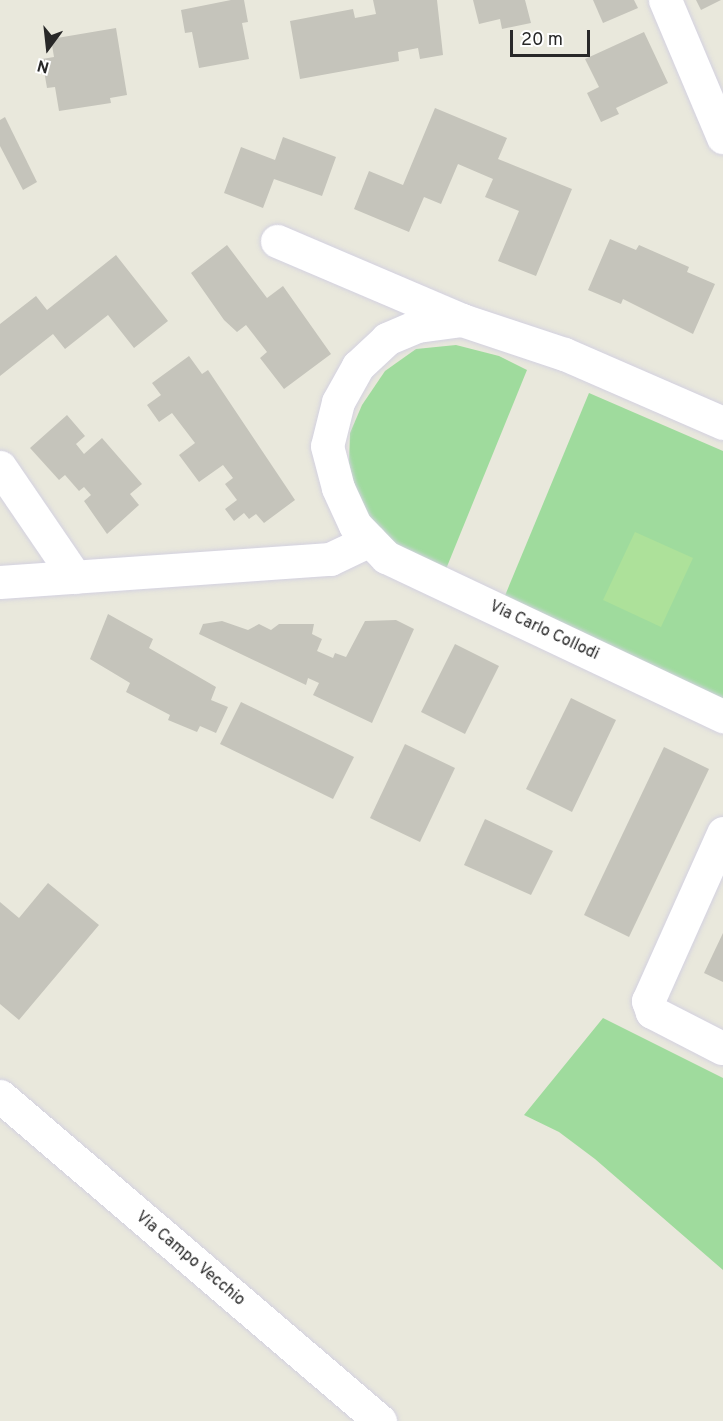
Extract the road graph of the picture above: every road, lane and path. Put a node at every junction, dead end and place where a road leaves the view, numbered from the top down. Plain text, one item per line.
1 (665, 0) edge
2 (723, 137) edge
3 (277, 241) dead end
4 (462, 320) junction
5 (723, 423) edge
6 (0, 467) edge
7 (370, 540) junction
8 (75, 577) junction
9 (0, 582) edge
10 (723, 716) edge
11 (723, 833) edge
12 (722, 1048) edge
13 (0, 1096) edge
14 (380, 1421) edge

1 - 2 street
3 - 4 street, Via Carlo Collodi
4 - 5 street, Via Carlo Collodi
4 - 7 street, Via Carlo Collodi
6 - 8 street
7 - 8 street
7 - 10 street, Via Carlo Collodi
8 - 9 street
11 - 12 street
13 - 14 street, Via Campo Vecchio

